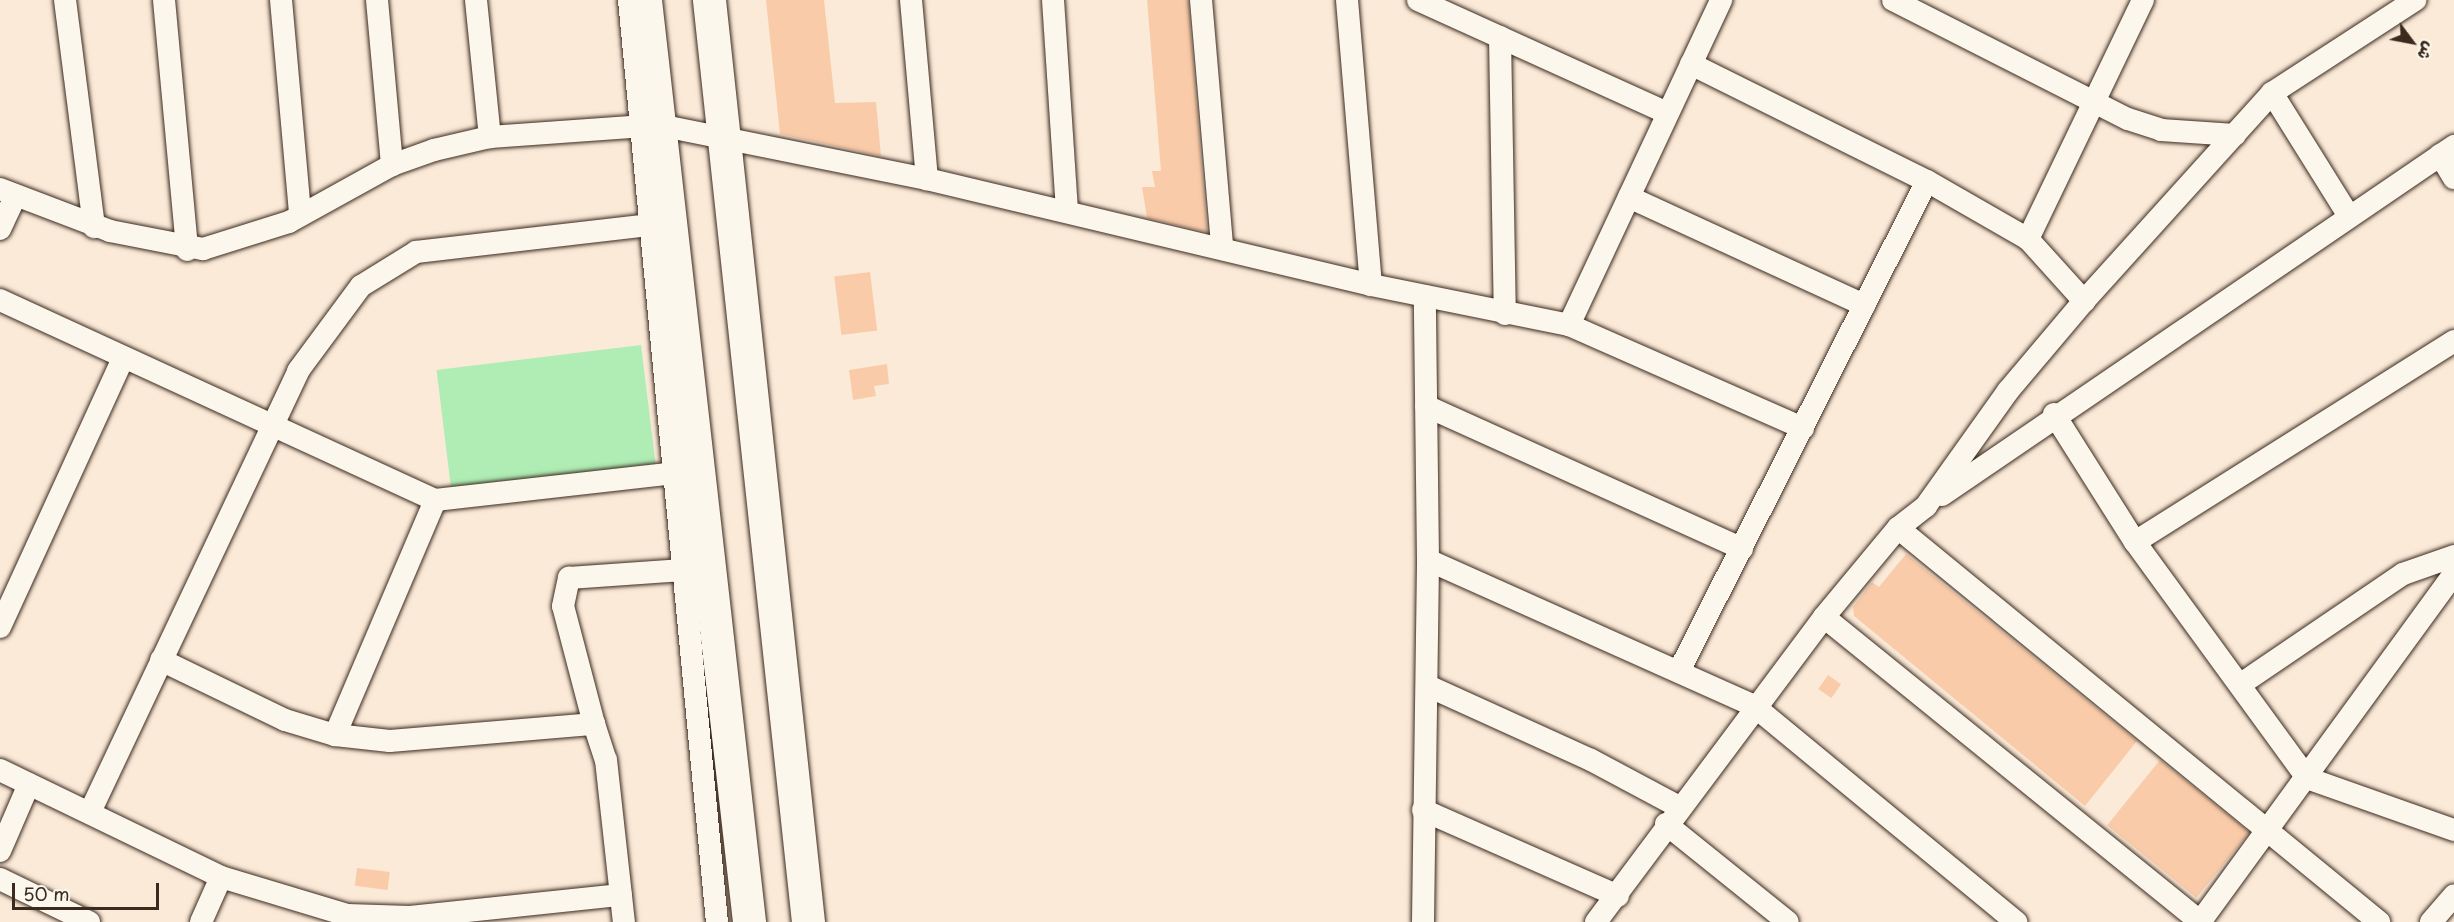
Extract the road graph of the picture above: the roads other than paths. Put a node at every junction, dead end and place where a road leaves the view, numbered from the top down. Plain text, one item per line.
1 (65, 0) edge
2 (164, 0) edge
3 (281, 0) edge
4 (377, 0) edge
5 (476, 0) edge
6 (629, 0) edge
7 (645, 0) edge
8 (709, 0) edge
9 (911, 0) edge
10 (1053, 0) edge
11 (1201, 0) edge
12 (1347, 0) edge
13 (1418, 0) edge
14 (1721, 0) edge
15 (1893, 0) edge
16 (2143, 0) edge
17 (2415, 0) edge
18 (1500, 37) junction
19 (1691, 64) junction
20 (2272, 93) junction
21 (2097, 102) junction
22 (1667, 113) junction
23 (651, 126) junction
24 (2235, 135) junction
25 (727, 136) junction
26 (490, 137) junction
27 (2447, 150) edge
28 (392, 165) junction
29 (2454, 178) edge
30 (927, 179) junction
31 (1927, 181) junction
32 (8, 193) edge
33 (1629, 197) junction
34 (1067, 212) junction
35 (300, 215) junction
36 (2349, 216) junction
37 (648, 225) junction
38 (94, 227) junction
39 (0, 229) edge
40 (2028, 239) junction
41 (1222, 247) junction
42 (187, 250) junction
43 (1371, 285) junction
44 (1425, 296) junction
45 (0, 300) edge
46 (2084, 302) junction
47 (1864, 305) junction
48 (1505, 314) junction
49 (1569, 325) junction
50 (2454, 342) edge
51 (123, 358) junction
52 (1426, 406) junction
53 (2054, 414) junction
54 (272, 425) junction
55 (1803, 428) junction
56 (674, 473) junction
57 (435, 500) junction
58 (1926, 506) junction
59 (1898, 528) junction
60 (2134, 542) junction
61 (1742, 549) junction
62 (2454, 556) edge
63 (1428, 560) junction
64 (683, 570) junction
65 (2454, 574) edge
66 (1824, 617) junction
67 (0, 627) edge
68 (162, 660) junction
69 (1679, 671) junction
70 (2241, 684) junction
71 (1428, 686) junction
72 (1754, 706) junction
73 (594, 724) junction
74 (335, 735) junction
75 (0, 770) edge
76 (2307, 778) junction
77 (29, 784) junction
78 (1423, 810) junction
79 (90, 812) junction
80 (1673, 816) junction
81 (2453, 829) edge
82 (2269, 833) junction
83 (0, 851) edge
84 (221, 877) junction
85 (0, 879) edge
86 (621, 896) junction
87 (1618, 896) junction
88 (2454, 896) edge
89 (89, 922) edge
90 (201, 922) edge
91 (624, 922) edge
92 (717, 922) edge
93 (749, 922) edge
94 (808, 922) edge
95 (1423, 922) edge
96 (1596, 922) edge
97 (1788, 922) edge
98 (2016, 922) edge
99 (2200, 922) edge
100 (2379, 922) edge
101 (2431, 922) edge

1 - 38 street
2 - 42 street
3 - 35 street
4 - 28 street
5 - 26 street
6 - 23 street
7 - 23 main road
8 - 25 main road
9 - 30 street
10 - 34 street
11 - 41 street
12 - 43 street
13 - 18 street
14 - 19 street
15 - 21 street
16 - 21 street
17 - 20 street
18 - 22 street
18 - 48 street
19 - 22 street
19 - 31 street
20 - 24 street
20 - 36 street
21 - 24 street
21 - 40 street
22 - 33 street
23 - 25 street
23 - 26 street
23 - 37 street
23 - 93 main road
24 - 46 street
25 - 30 street
25 - 94 main road
26 - 28 street
27 - 29 street
27 - 36 street
28 - 35 street
30 - 34 street
31 - 40 street
31 - 47 street
32 - 38 street
32 - 39 street
33 - 47 street
33 - 49 street
34 - 41 street
35 - 42 street
36 - 53 street
37 - 54 street
37 - 56 street
38 - 42 street
40 - 46 street
41 - 43 street
43 - 44 street
44 - 48 street
44 - 52 street
45 - 51 street
46 - 58 street
47 - 55 street
48 - 49 street
49 - 55 street
50 - 60 street
51 - 54 street
51 - 67 street
52 - 61 street
52 - 63 street
53 - 58 street
53 - 60 street
54 - 57 street
54 - 68 street
55 - 61 street
56 - 57 street
56 - 64 street
57 - 74 street
58 - 59 street
59 - 66 street
59 - 82 street
60 - 70 street
61 - 69 street
62 - 70 street
63 - 69 street
63 - 71 street
64 - 73 street
64 - 92 street
65 - 76 street
66 - 72 street
66 - 99 street
68 - 74 street
68 - 79 street
69 - 72 street
70 - 76 street
71 - 78 street
71 - 80 street
72 - 80 street
72 - 98 street
73 - 74 street
73 - 86 street
75 - 77 street
76 - 81 street
76 - 82 street
77 - 79 street
77 - 83 street
78 - 87 street
78 - 95 street
79 - 84 street
80 - 87 street
80 - 97 street
82 - 99 street
82 - 100 street
84 - 86 street
84 - 90 street
85 - 89 street
86 - 91 street
87 - 96 street
88 - 101 street

